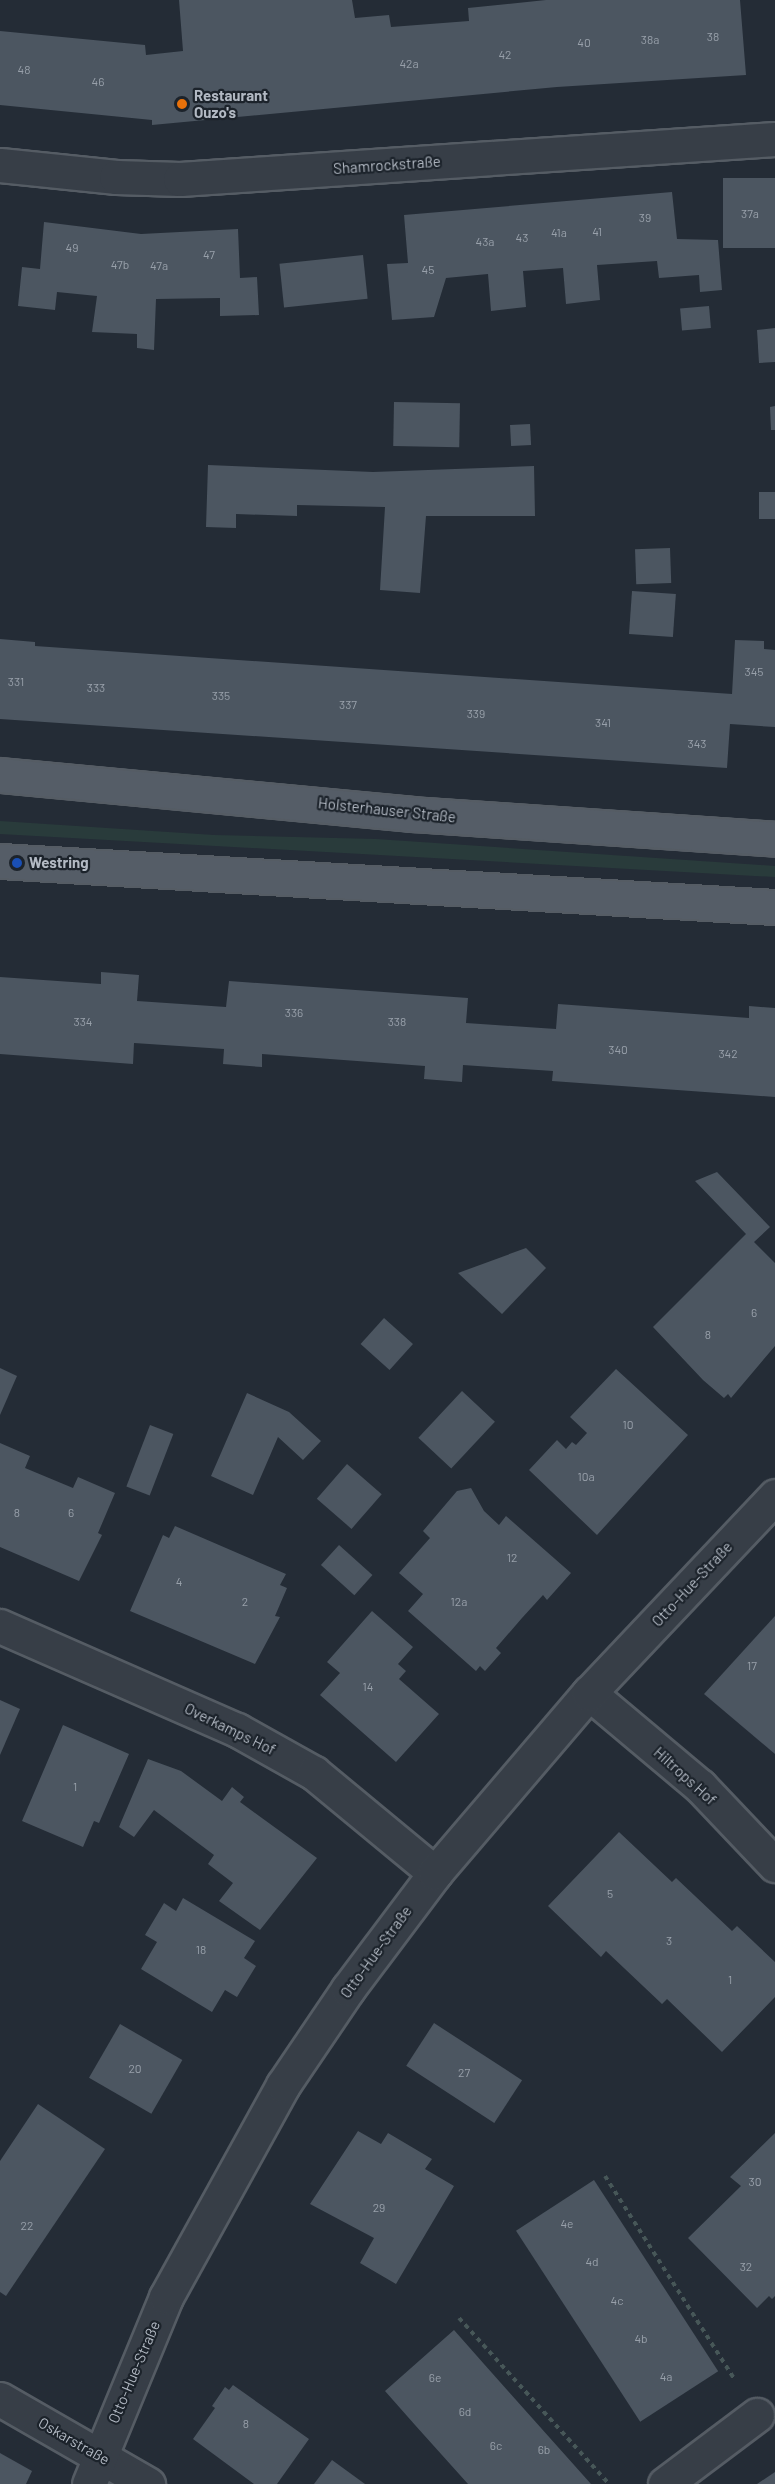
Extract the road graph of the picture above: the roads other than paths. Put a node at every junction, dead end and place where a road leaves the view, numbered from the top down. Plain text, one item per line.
1 (775, 139) edge
2 (0, 165) edge
3 (0, 775) edge
4 (775, 839) edge
5 (0, 861) edge
6 (775, 907) edge
7 (775, 1496) edge
8 (0, 1626) edge
9 (589, 1693) junction
10 (775, 1865) edge
11 (435, 1873) junction
12 (0, 2399) edge
13 (757, 2415) road end
14 (94, 2470) edge
15 (148, 2484) edge
16 (665, 2484) edge

1 - 2 street, Shamrockstraße
3 - 4 main road, Holsterhauser Straße
5 - 6 main road
7 - 9 street, Otto-Hue-Straße
8 - 11 street, Overkamps Hof
9 - 10 street, Hiltrops Hof
9 - 11 street, Otto-Hue-Straße
11 - 14 street, Otto-Hue-Straße
12 - 14 street, Oskarstraße
13 - 16 street
14 - 15 street, Oskarstraße

